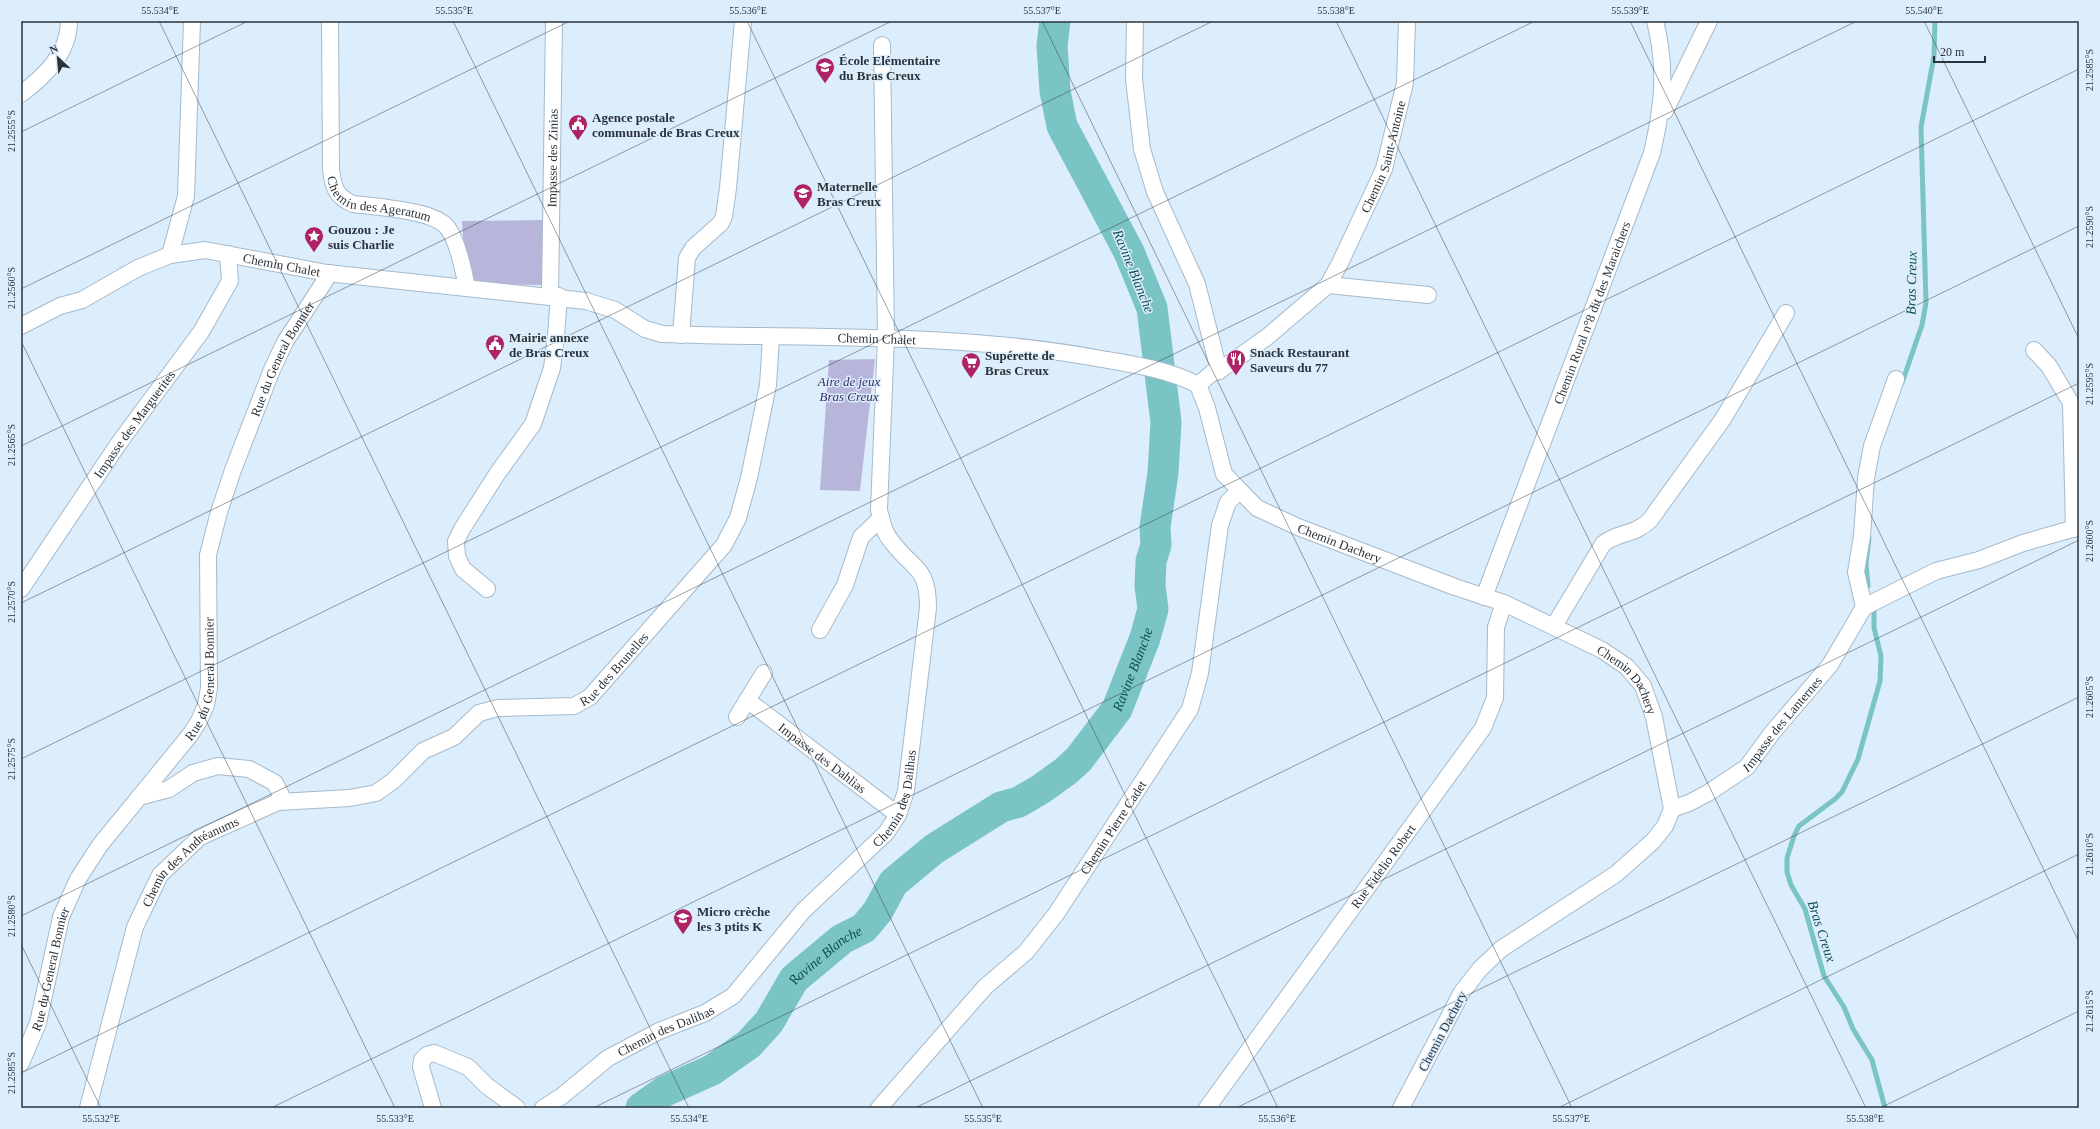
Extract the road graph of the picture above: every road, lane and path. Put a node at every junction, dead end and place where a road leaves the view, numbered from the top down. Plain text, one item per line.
1 (69, 21) edge
2 (192, 21) edge
3 (330, 21) edge
4 (554, 21) edge
5 (743, 21) edge
6 (1134, 21) edge
7 (1407, 21) edge
8 (1655, 21) edge
9 (1709, 21) edge
10 (882, 45) dead end
11 (21, 94) edge
12 (1659, 124) junction
13 (228, 254) junction
14 (170, 255) junction
15 (330, 273) junction
16 (1328, 285) junction
17 (467, 288) junction
18 (1428, 295) dead end
19 (554, 296) junction
20 (1786, 313) dead end
21 (21, 326) edge
22 (681, 335) junction
23 (770, 337) junction
24 (886, 338) junction
25 (2034, 350) dead end
26 (1219, 371) junction
27 (1896, 379) dead end
28 (1193, 382) junction
29 (1239, 491) junction
30 (881, 518) junction
31 (2076, 528) edge
32 (21, 589) edge
33 (487, 589) dead end
34 (1484, 597) junction
35 (1504, 603) junction
36 (1864, 607) junction
37 (1554, 626) junction
38 (820, 630) dead end
39 (764, 673) dead end
40 (747, 700) junction
41 (737, 717) dead end
42 (139, 797) junction
43 (278, 802) junction
44 (1672, 809) junction
45 (898, 815) junction
46 (21, 1062) edge
47 (88, 1108) edge
48 (433, 1108) edge
49 (517, 1108) edge
50 (543, 1108) edge
51 (879, 1108) edge
52 (1207, 1108) edge
53 (1402, 1108) edge

1 - 11 street
2 - 14 street
3 - 17 street, Chemin des Ageratum
4 - 19 street, Impasse des Zinias
5 - 22 street
6 - 26 street
7 - 16 street, Chemin Saint-Antoine
8 - 12 street, Chemin Rural n°8 dit des Maraichers
9 - 12 street
10 - 24 street, Chemin des Dalihas
12 - 34 street, Chemin Rural n°8 dit des Maraichers
13 - 14 street, Chemin Chalet
13 - 15 street, Chemin Chalet
13 - 32 street, Impasse des Marguerites
14 - 21 street, Chemin Chalet
15 - 17 street, Chemin Chalet
15 - 42 street, Rue du General Bonnier
16 - 18 street
16 - 26 street, Chemin Saint-Antoine
17 - 19 street, Chemin Chalet
19 - 22 street, Chemin Chalet
19 - 33 street
20 - 37 street
22 - 23 street, Chemin Chalet
23 - 24 street, Chemin Chalet
23 - 43 street, Rue des Brunelles
24 - 28 street, Chemin Chalet
24 - 30 street, Chemin des Dalihas
25 - 31 street
26 - 28 street, Chemin Saint-Antoine
27 - 36 street
28 - 29 street, Chemin Dachery
29 - 34 street, Chemin Dachery
29 - 51 street, Chemin Pierre Cadet
30 - 38 street
30 - 45 street, Chemin des Dalihas
31 - 36 street
34 - 35 street, Chemin Dachery
35 - 37 street, Chemin Dachery
35 - 52 street, Rue Fidelio Robert
36 - 44 street, Impasse des Lanternes
37 - 44 street, Chemin Dachery
39 - 40 street
40 - 41 street
40 - 45 street, Impasse des Dahlias
42 - 43 street
42 - 46 street, Rue du General Bonnier
43 - 47 street, Chemin des Andréanums
44 - 53 street, Chemin Dachery
45 - 50 street, Chemin des Dalihas
48 - 49 street

